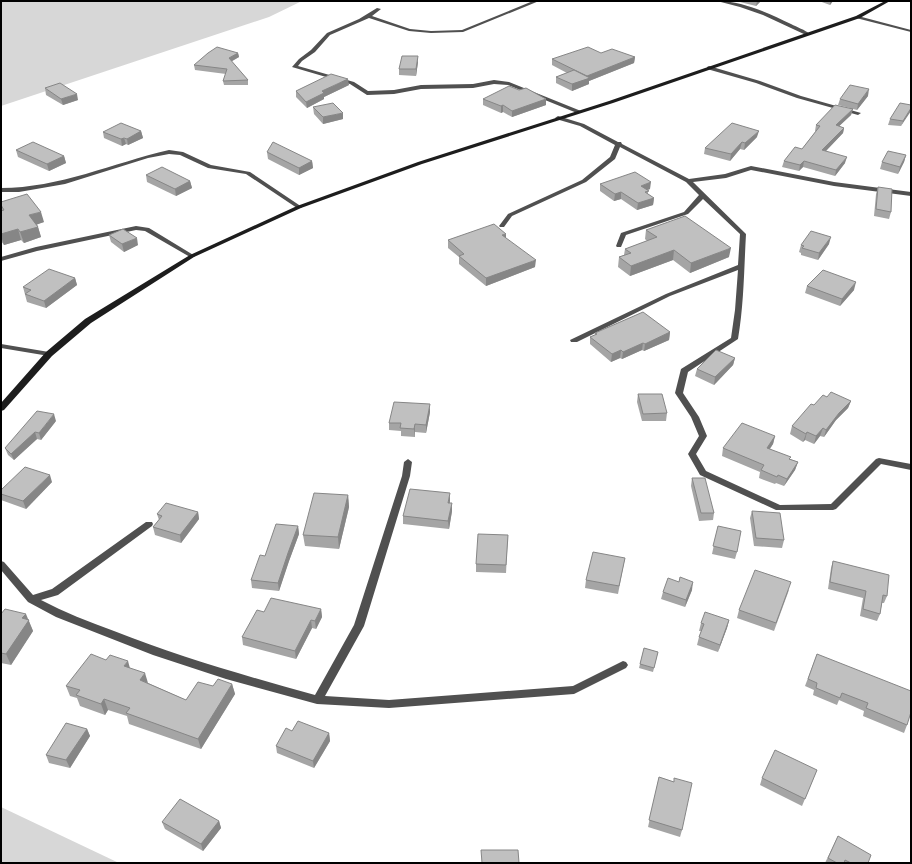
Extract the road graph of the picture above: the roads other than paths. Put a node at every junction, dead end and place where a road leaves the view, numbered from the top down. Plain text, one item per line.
1 (537, 1) edge
2 (719, 1) edge
3 (888, 1) edge
4 (379, 9) dead end
5 (369, 16) junction
6 (858, 17) junction
7 (911, 31) edge
8 (808, 34) junction
9 (709, 68) junction
10 (579, 112) junction
11 (858, 113) edge
12 (558, 118) junction
13 (619, 143) junction
14 (688, 181) junction
15 (1, 190) edge
16 (911, 194) edge
17 (703, 195) junction
18 (299, 207) junction
19 (502, 226) dead end
20 (619, 246) dead end
21 (192, 256) junction
22 (1, 259) edge
23 (742, 266) junction
24 (574, 340) dead end
25 (1, 346) edge
26 (49, 354) junction
27 (1, 408) edge
28 (408, 462) dead end
29 (911, 467) edge
30 (148, 524) dead end
31 (1, 564) edge
32 (31, 599) junction
33 (623, 665) dead end
34 (317, 700) junction

1 - 5 street
2 - 8 street
3 - 6 street
4 - 5 street
5 - 10 street
6 - 7 street
6 - 8 street
8 - 9 street
9 - 10 street
9 - 11 street
10 - 12 street
12 - 13 street
12 - 18 street
13 - 14 street
13 - 19 street
14 - 16 street
14 - 17 street
15 - 18 street
17 - 20 street
17 - 23 street
18 - 21 street
21 - 22 street
21 - 26 street
23 - 24 street
23 - 29 street
25 - 26 street
26 - 27 street
28 - 34 street
30 - 32 street
31 - 32 street
32 - 34 street
33 - 34 street

